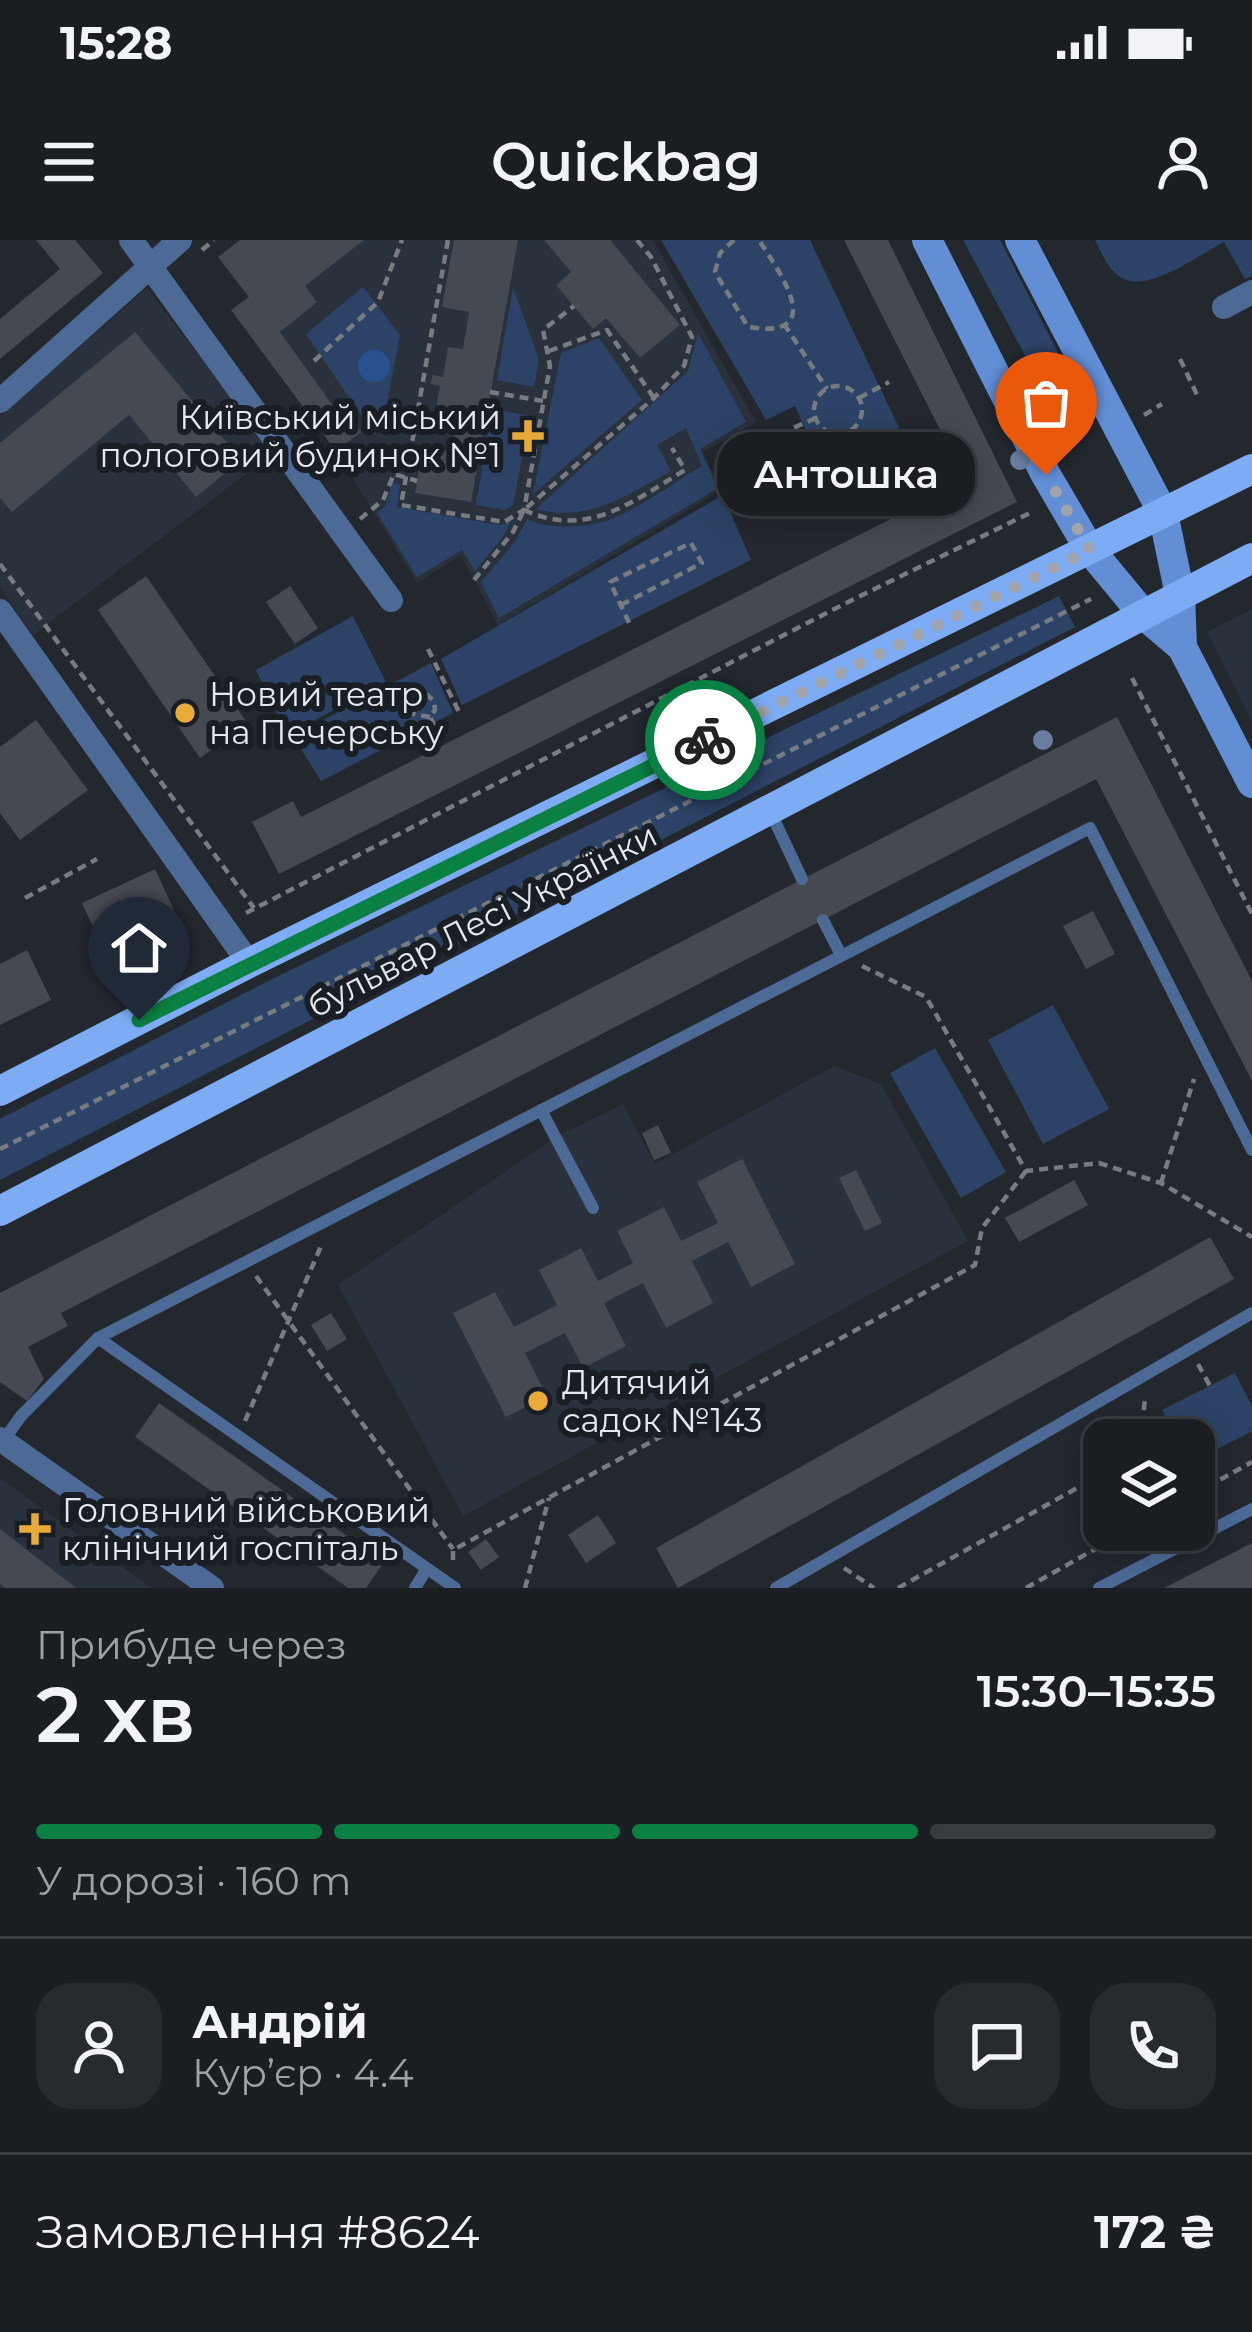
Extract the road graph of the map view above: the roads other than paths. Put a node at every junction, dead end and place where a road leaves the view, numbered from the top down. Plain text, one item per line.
1 (131, 240) edge
2 (180, 240) edge
3 (927, 240) edge
4 (1020, 240) edge
5 (149, 267) junction
6 (1252, 292) edge
7 (1224, 307) dead end
8 (0, 401) edge
9 (1252, 469) edge
10 (1163, 514) junction
11 (1090, 550) junction
12 (1252, 559) edge
13 (1180, 595) junction
14 (392, 600) dead end
15 (0, 611) edge
16 (1143, 614) junction
17 (1182, 647) junction
18 (1252, 784) edge
19 (770, 812) junction
20 (802, 879) dead end
21 (823, 920) dead end
22 (841, 956) junction
23 (249, 963) junction
24 (0, 1091) edge
25 (541, 1110) junction
26 (1252, 1150) edge
27 (593, 1208) dead end
28 (0, 1211) edge
29 (1252, 1313) edge
30 (98, 1338) junction
31 (2, 1440) edge
32 (1252, 1509) edge
33 (426, 1570) junction
34 (210, 1587) edge
35 (453, 1587) edge
36 (415, 1588) edge
37 (776, 1588) edge
38 (1099, 1588) edge

1 - 5 street
2 - 5 street
3 - 11 main road
4 - 10 main road
5 - 8 street
5 - 14 street
6 - 7 street
9 - 10 main road, бульвар Лесі Українки
10 - 11 main road, бульвар Лесі Українки
10 - 13 main road
11 - 16 main road
11 - 23 main road, бульвар Лесі Українки
12 - 13 main road, бульвар Лесі Українки
13 - 16 main road, бульвар Лесі Українки
13 - 17 main road
15 - 23 street
16 - 17 main road
16 - 19 main road, бульвар Лесі Українки
17 - 18 main road
19 - 20 lane
19 - 28 main road, бульвар Лесі Українки
21 - 22 lane
22 - 25 lane
22 - 26 lane
23 - 24 main road, бульвар Лесі Українки
25 - 27 lane
25 - 30 lane
29 - 37 lane
30 - 31 lane
30 - 33 lane
31 - 34 street
32 - 38 lane
33 - 35 lane
33 - 36 lane

